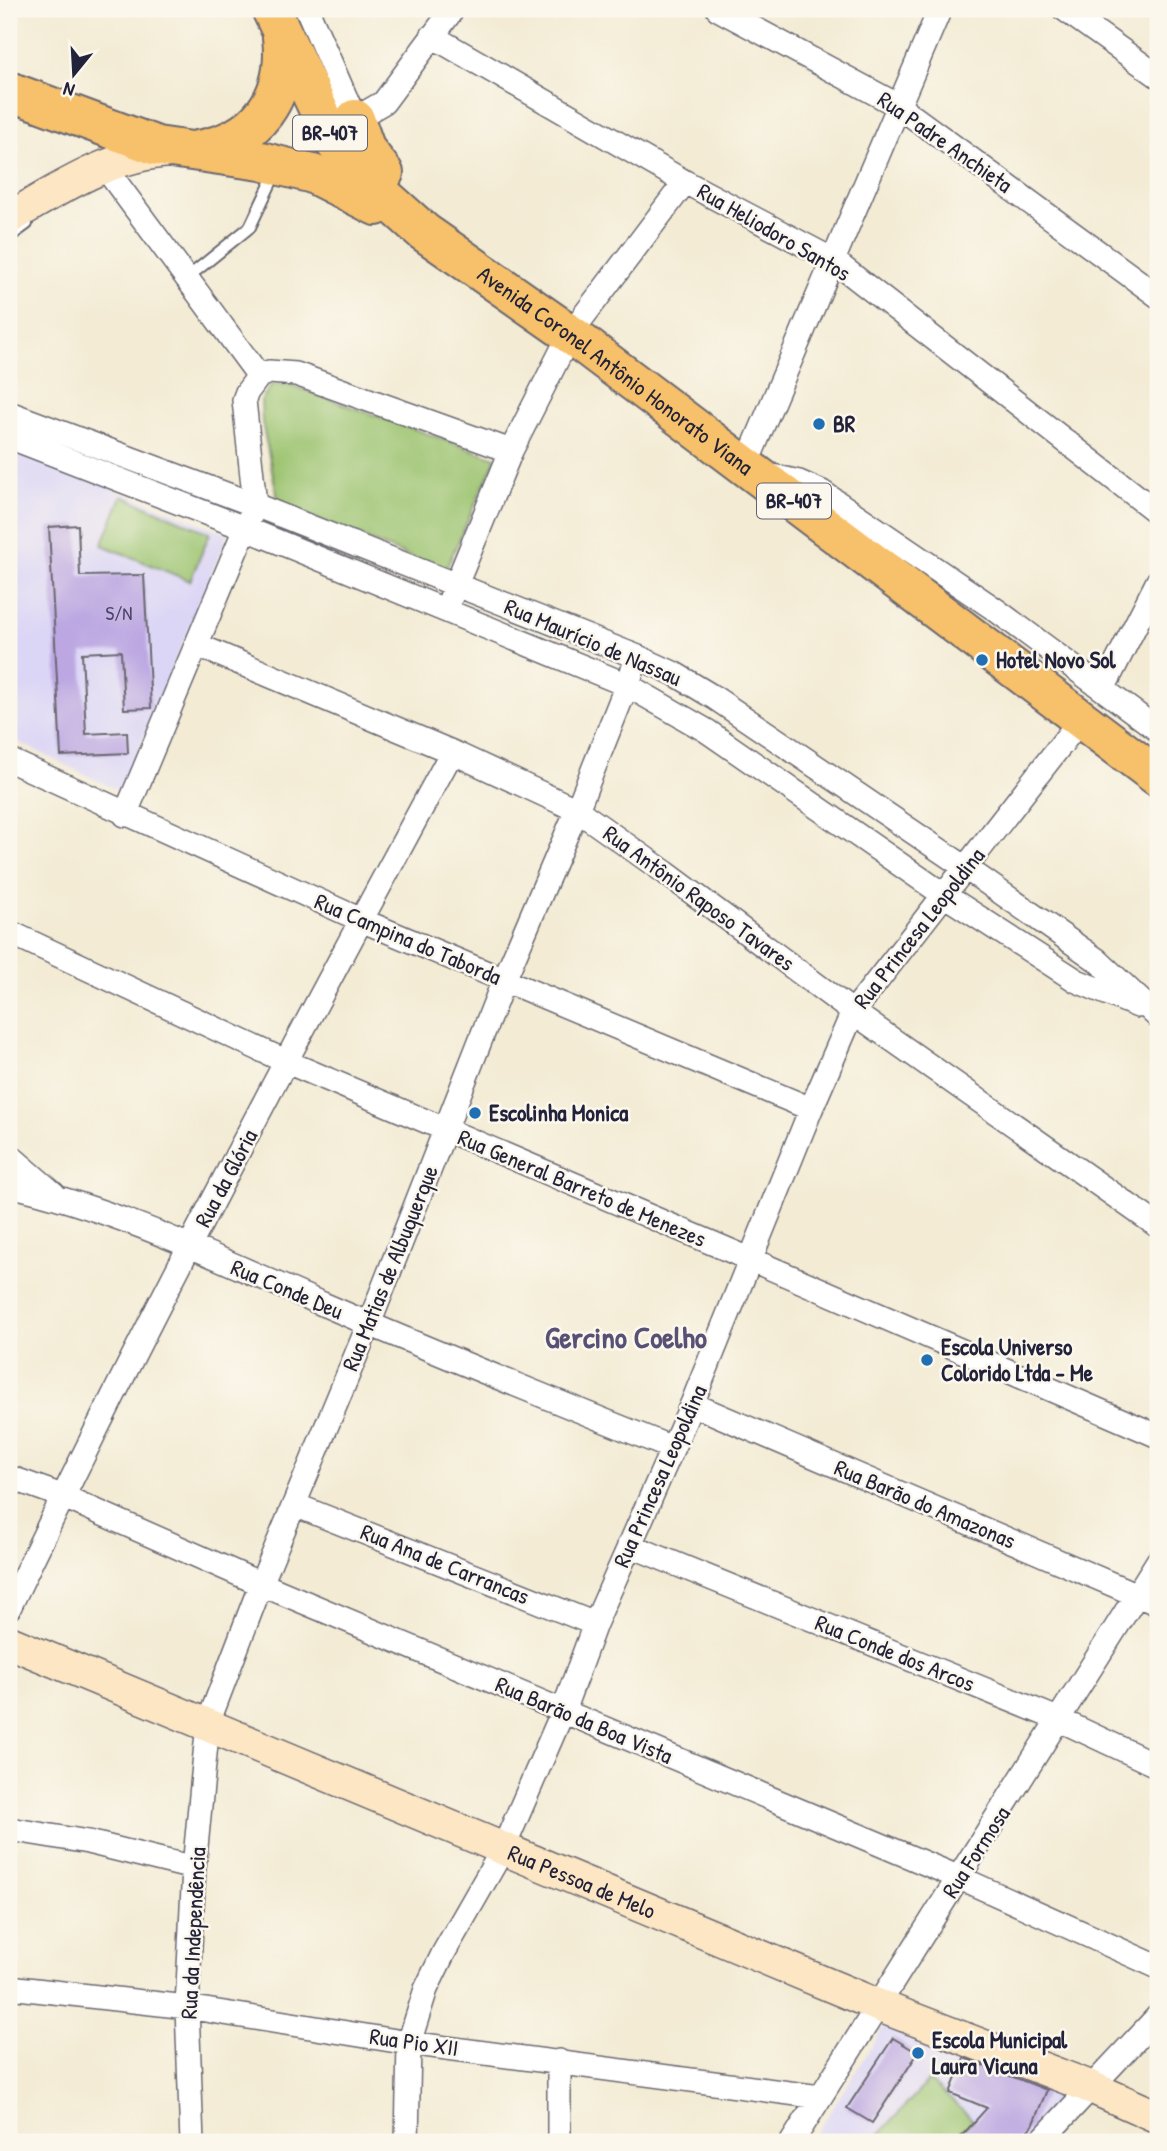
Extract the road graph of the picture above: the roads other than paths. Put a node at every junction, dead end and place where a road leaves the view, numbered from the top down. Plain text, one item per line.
1 (453, 9) edge
2 (718, 9) edge
3 (940, 9) edge
4 (1064, 9) edge
5 (287, 16) edge
6 (432, 36) junction
7 (1158, 76) edge
8 (9, 91) edge
9 (897, 105) junction
10 (355, 119) junction
11 (174, 149) junction
12 (280, 165) junction
13 (105, 176) junction
14 (685, 181) junction
15 (42, 215) dead end
16 (9, 218) edge
17 (424, 232) junction
18 (9, 237) edge
19 (459, 254) junction
20 (833, 260) junction
21 (187, 278) junction
22 (1158, 296) edge
23 (570, 334) junction
24 (259, 376) junction
25 (9, 413) edge
26 (9, 437) edge
27 (511, 452) junction
28 (751, 469) junction
29 (255, 505) junction
30 (1158, 513) edge
31 (247, 529) junction
32 (1158, 581) edge
33 (456, 585) junction
34 (445, 610) junction
35 (197, 645) junction
36 (638, 657) junction
37 (627, 685) junction
38 (1092, 704) junction
39 (1158, 730) edge
40 (452, 752) junction
41 (9, 760) edge
42 (1151, 766) edge
43 (578, 810) junction
44 (125, 815) junction
45 (966, 868) junction
46 (943, 895) junction
47 (361, 920) junction
48 (9, 932) edge
49 (504, 980) junction
50 (853, 1012) junction
51 (1154, 1013) edge
52 (287, 1062) junction
53 (811, 1109) junction
54 (445, 1130) junction
55 (9, 1155) edge
56 (9, 1185) edge
57 (57, 1196) junction
58 (1158, 1226) edge
59 (190, 1247) junction
60 (752, 1260) junction
61 (369, 1324) junction
62 (692, 1404) junction
63 (1158, 1436) edge
64 (672, 1448) junction
65 (9, 1477) edge
66 (62, 1496) junction
67 (295, 1505) junction
68 (629, 1545) junction
69 (1158, 1562) edge
70 (261, 1584) junction
71 (1137, 1594) junction
72 (1158, 1604) edge
73 (9, 1608) edge
74 (595, 1624) junction
75 (9, 1642) edge
76 (563, 1711) junction
77 (1060, 1720) junction
78 (208, 1723) junction
79 (1158, 1766) edge
80 (9, 1829) edge
81 (503, 1849) junction
82 (194, 1868) junction
83 (960, 1878) junction
84 (1158, 1967) edge
85 (9, 1987) edge
86 (877, 2005) junction
87 (187, 2007) junction
88 (1158, 2016) edge
89 (409, 2043) junction
90 (559, 2061) junction
91 (1093, 2088) junction
92 (820, 2097) junction
93 (1158, 2117) edge
94 (192, 2142) edge
95 (407, 2142) edge
96 (559, 2142) edge
97 (792, 2142) edge
98 (1040, 2142) edge

1 - 6 street
2 - 9 street, Rua Padre Anchieta
3 - 9 street
4 - 7 street
5 - 10 street
5 - 11 highway
5 - 17 highway, Avenida Coronel Antônio Honorato Viana / BR-407
6 - 10 street
6 - 14 street, Rua Heliodoro Santos
8 - 11 highway, BR-407
9 - 20 street
9 - 22 street, Rua Padre Anchieta
10 - 19 highway
11 - 12 highway, BR-407
11 - 13 street
12 - 17 highway, BR-407
12 - 21 lane
13 - 16 street
13 - 21 street
14 - 20 street, Rua Heliodoro Santos
14 - 23 street
15 - 18 lane
17 - 19 highway, Avenida Coronel Antônio Honorato Viana / BR-407
19 - 23 highway, Avenida Coronel Antônio Honorato Viana / BR-407
20 - 28 street
20 - 30 street, Rua Heliodoro Santos
21 - 24 street
23 - 27 street
23 - 28 highway, Avenida Coronel Antônio Honorato Viana / BR-407
24 - 27 street
24 - 29 street
25 - 29 street, Rua Maurício de Nassau
26 - 31 street, Rua Maurício de Nassau
27 - 33 street
28 - 38 highway, Avenida Coronel Antônio Honorato Viana / BR-407
29 - 31 street
29 - 33 street, Rua Maurício de Nassau
31 - 34 street, Rua Maurício de Nassau
31 - 35 street
32 - 38 street, Rua Princesa Leopoldina
33 - 34 street
33 - 36 street, Rua Maurício de Nassau
34 - 37 street, Rua Maurício de Nassau
35 - 40 street, Rua Antônio Raposo Tavares
35 - 44 street
36 - 37 street, Rua Matias de Albuquerque
36 - 45 street, Rua Maurício de Nassau
37 - 43 street, Rua Matias de Albuquerque
37 - 46 street, Rua Maurício de Nassau
38 - 39 street
38 - 42 highway, Avenida Coronel Antônio Honorato Viana / BR-407
38 - 45 street, Rua Princesa Leopoldina
40 - 43 street, Rua Antônio Raposo Tavares
40 - 47 street, Rua da Glória
41 - 44 street, Rua Campina do Taborda
43 - 49 street, Rua Matias de Albuquerque
43 - 50 street, Rua Antônio Raposo Tavares
44 - 47 street, Rua Campina do Taborda
45 - 46 street, Rua Princesa Leopoldina
45 - 51 street, Rua Maurício de Nassau
46 - 50 street, Rua Princesa Leopoldina
46 - 51 street, Rua Maurício de Nassau
47 - 49 street, Rua Campina do Taborda
47 - 52 street, Rua da Glória
48 - 52 street, Rua General Barreto de Menezes
49 - 53 street, Rua Campina do Taborda
49 - 54 street, Rua Matias de Albuquerque
50 - 53 street, Rua Princesa Leopoldina
50 - 58 street, Rua Antônio Raposo Tavares
52 - 54 street, Rua General Barreto de Menezes
52 - 59 street, Rua da Glória
53 - 60 street, Rua Princesa Leopoldina
54 - 60 street, Rua General Barreto de Menezes
54 - 61 street, Rua Matias de Albuquerque
55 - 57 street, Rua Conde Deu
56 - 57 street, Rua Conde Deu
57 - 59 street, Rua Conde Deu
59 - 61 street, Rua Conde Deu
59 - 66 street, Rua da Glória
60 - 62 street, Rua Princesa Leopoldina
60 - 63 street, Rua General Barreto de Menezes
61 - 64 street, Rua Conde Deu
61 - 67 street, Rua Matias de Albuquerque
62 - 64 street, Rua Princesa Leopoldina
62 - 71 street, Rua Barão do Amazonas
64 - 68 street, Rua Princesa Leopoldina
65 - 66 street, Rua Barão da Boa Vista
66 - 70 street, Rua Barão da Boa Vista
66 - 73 street, Rua da Glória
67 - 70 street, Rua Matias de Albuquerque
67 - 74 street, Rua Ana de Carrancas
68 - 74 street, Rua Princesa Leopoldina
68 - 77 street, Rua Conde dos Arcos
69 - 71 street, Rua Formosa
70 - 76 street, Rua Barão da Boa Vista
70 - 78 street, Rua Matias de Albuquerque
71 - 72 street, Rua Barão do Amazonas
71 - 77 street, Rua Formosa
74 - 76 street, Rua Princesa Leopoldina
75 - 78 street, Rua Pessoa de Melo
76 - 81 street, Rua Princesa Leopoldina
76 - 83 street, Rua Barão da Boa Vista
77 - 79 street, Rua Conde dos Arcos
77 - 83 street, Rua Formosa
78 - 81 street, Rua Pessoa de Melo
78 - 82 street, Rua da Independência
80 - 82 street
81 - 86 street, Rua Pessoa de Melo
81 - 89 street, Rua Princesa Leopoldina
82 - 87 street, Rua da Independência
83 - 84 street, Rua Barão da Boa Vista
83 - 86 street, Rua Formosa
85 - 87 street, Rua Pio XII
86 - 91 street, Rua Pessoa de Melo
86 - 92 street, Rua Formosa
87 - 89 street, Rua Pio XII
87 - 94 street, Rua da Independência
88 - 91 street
89 - 90 street, Rua Pio XII
89 - 95 street, Rua Princesa Leopoldina
90 - 92 street, Rua Pio XII
90 - 96 street
91 - 93 street, Rua Pessoa de Melo
91 - 98 street
92 - 97 street, Rua Formosa

